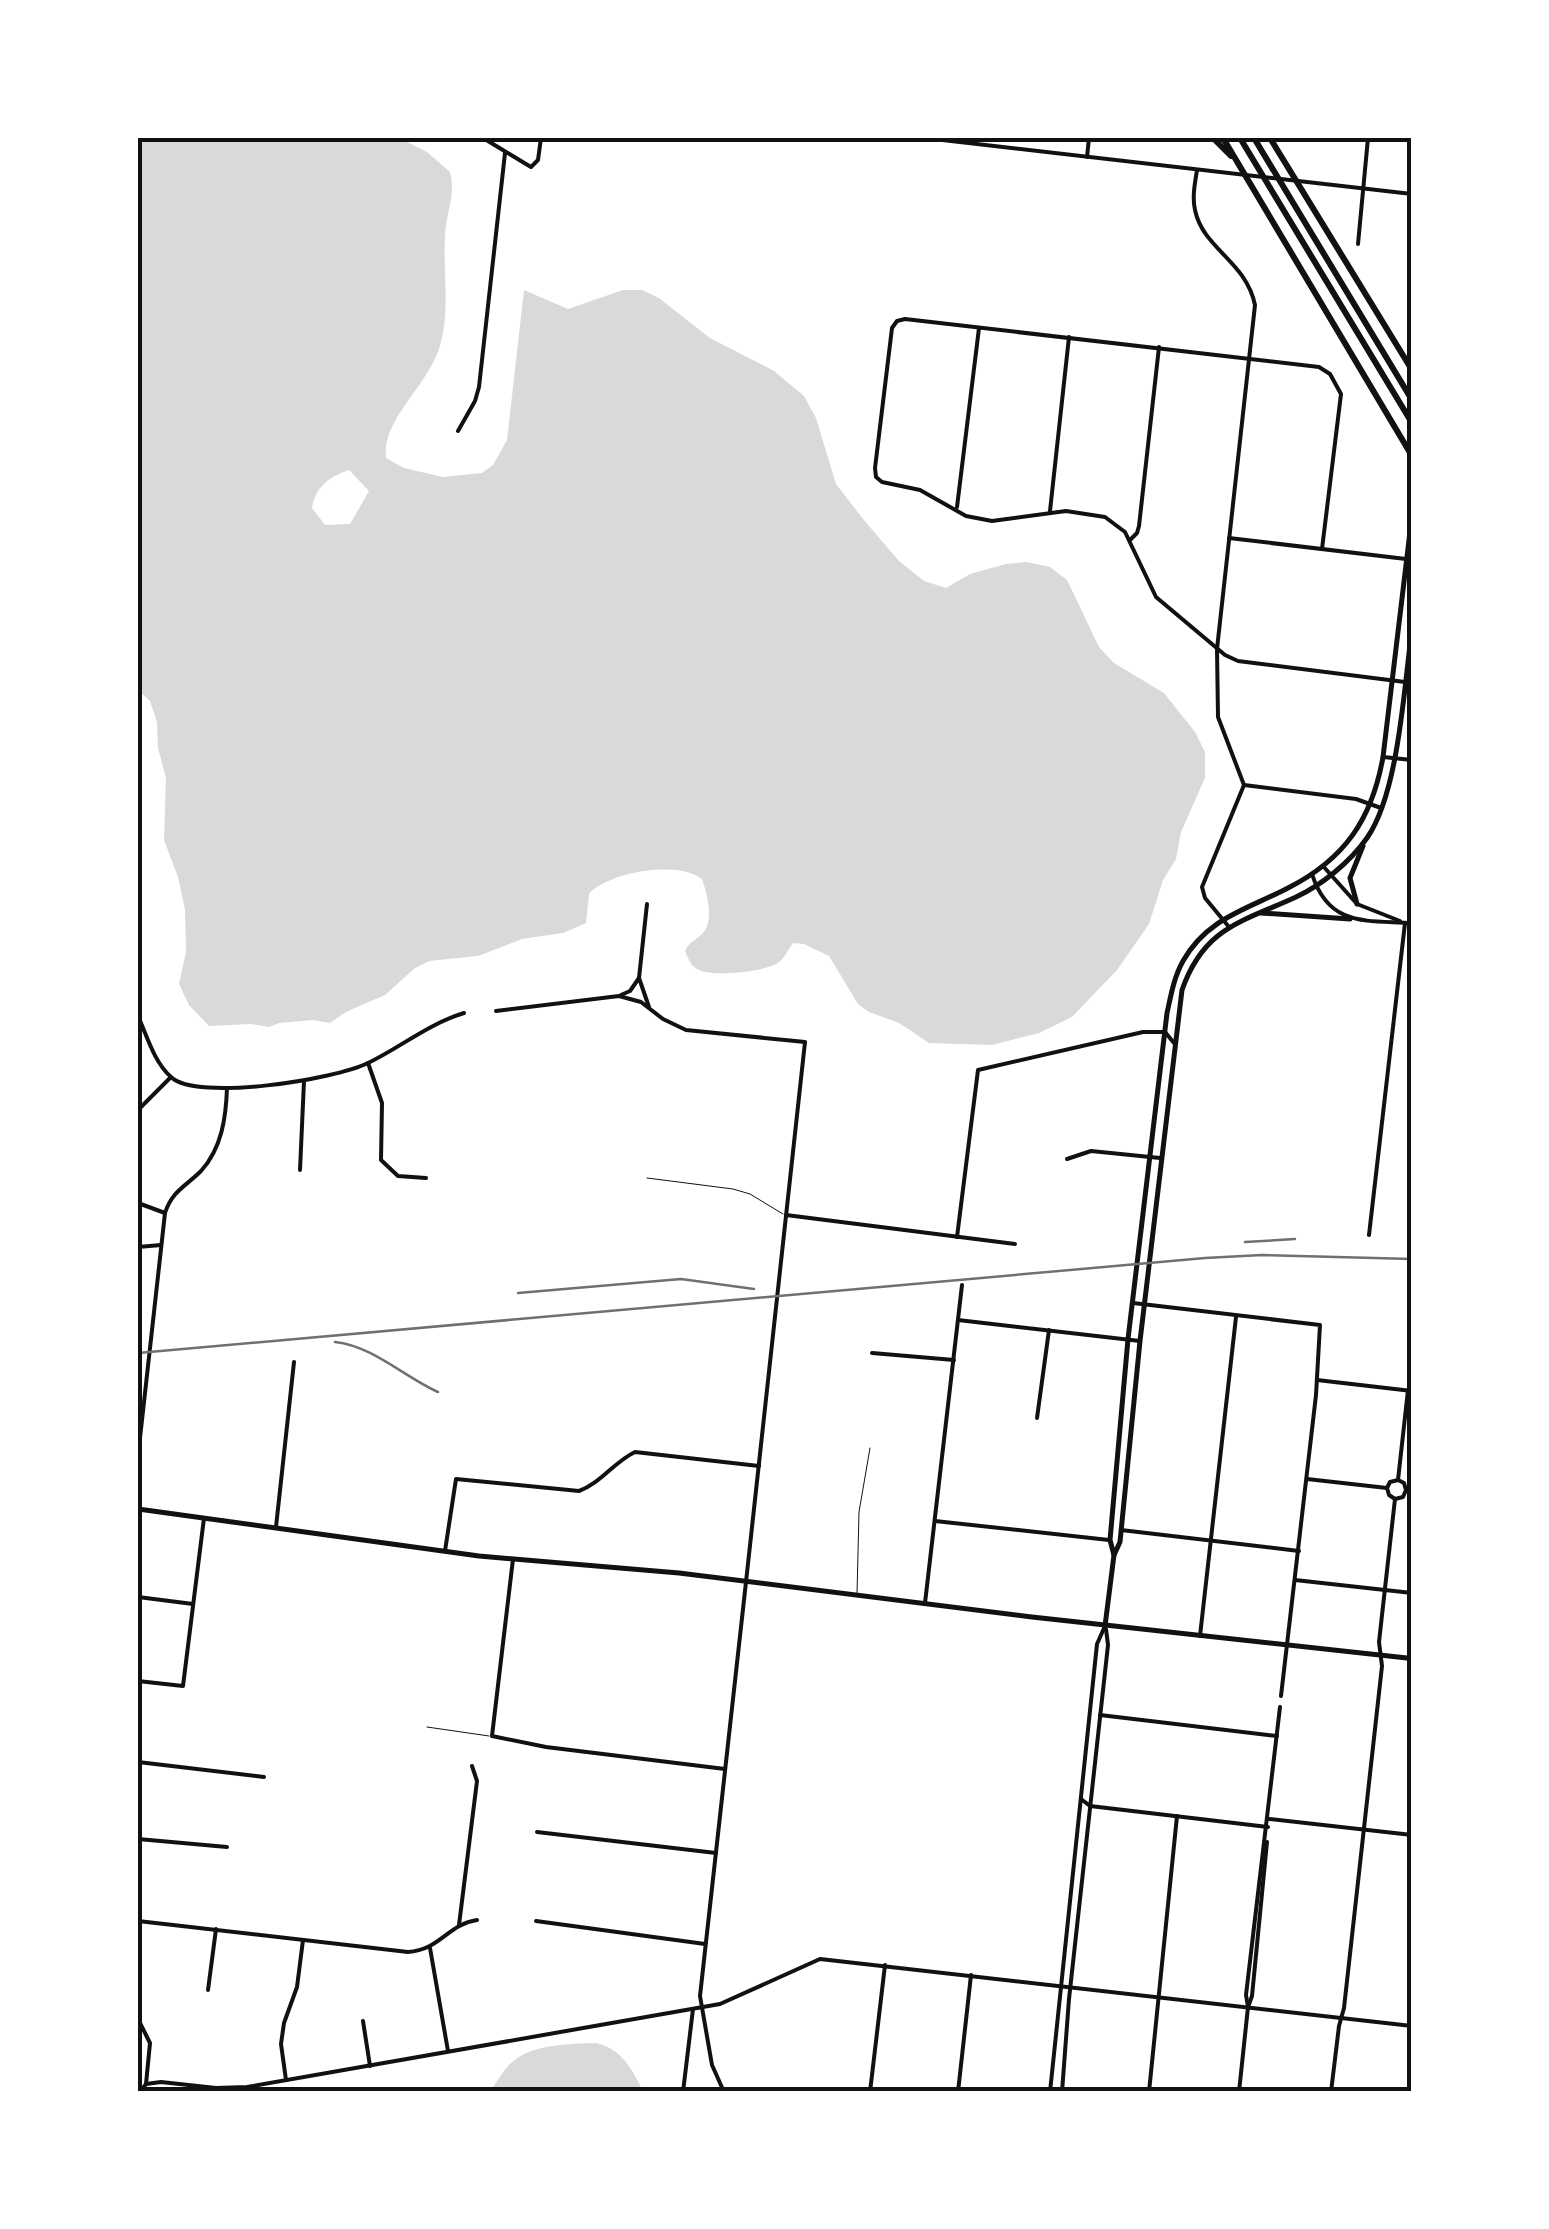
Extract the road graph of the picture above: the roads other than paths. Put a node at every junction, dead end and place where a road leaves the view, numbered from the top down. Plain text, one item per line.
1 (483, 138) edge
2 (541, 138) edge
3 (925, 138) edge
4 (1090, 138) edge
5 (1213, 138) edge
6 (1223, 138) edge
7 (1240, 138) edge
8 (1254, 138) edge
9 (1273, 138) edge
10 (1368, 138) edge
11 (505, 153) junction
12 (1088, 158) junction
13 (1236, 160) junction
14 (1197, 170) junction
15 (1363, 188) junction
16 (1412, 194) edge
17 (1358, 244) dead end
18 (980, 328) junction
19 (1070, 337) junction
20 (1158, 347) junction
21 (1250, 358) junction
22 (1412, 370) edge
23 (1412, 400) edge
24 (1412, 423) edge
25 (458, 430) dead end
26 (1410, 453) edge
27 (956, 510) junction
28 (1049, 513) junction
29 (1412, 515) edge
30 (1230, 538) junction
31 (1130, 540) junction
32 (1322, 549) junction
33 (1406, 559) junction
34 (1412, 629) edge
35 (1217, 649) junction
36 (1392, 680) junction
37 (1404, 682) junction
38 (1383, 757) junction
39 (1394, 758) junction
40 (1412, 760) edge
41 (1244, 785) junction
42 (1370, 803) junction
43 (1380, 808) junction
44 (1368, 837) junction
45 (1323, 866) junction
46 (1312, 874) junction
47 (1330, 875) junction
48 (1316, 886) junction
49 (646, 904) dead end
50 (1357, 904) junction
51 (1253, 913) junction
52 (1222, 919) junction
53 (1350, 919) junction
54 (1408, 923) edge
55 (1229, 927) junction
56 (639, 978) junction
57 (619, 996) junction
58 (649, 1007) junction
59 (496, 1011) dead end
60 (464, 1013) dead end
61 (138, 1016) edge
62 (1165, 1032) junction
63 (1175, 1046) junction
64 (368, 1063) junction
65 (171, 1078) junction
66 (304, 1081) junction
67 (226, 1088) junction
68 (138, 1110) edge
69 (1150, 1157) junction
70 (1067, 1158) dead end
71 (1161, 1158) junction
72 (300, 1170) dead end
73 (426, 1178) dead end
74 (648, 1178) dead end
75 (138, 1202) edge
76 (165, 1213) junction
77 (786, 1215) junction
78 (1368, 1235) dead end
79 (957, 1237) junction
80 (1015, 1244) dead end
81 (161, 1245) junction
82 (138, 1247) edge
83 (962, 1285) dead end
84 (1133, 1304) junction
85 (1144, 1305) junction
86 (1237, 1316) junction
87 (958, 1320) junction
88 (1049, 1330) junction
89 (1128, 1339) junction
90 (1140, 1341) junction
91 (872, 1353) dead end
92 (954, 1360) junction
93 (294, 1362) dead end
94 (1317, 1380) junction
95 (1410, 1391) edge
96 (1038, 1418) dead end
97 (1118, 1447) junction
98 (870, 1448) dead end
99 (1129, 1448) junction
100 (138, 1456) edge
101 (759, 1466) junction
102 (1307, 1479) junction
103 (1398, 1480) junction
104 (1387, 1488) junction
105 (1409, 1491) edge
106 (1396, 1499) junction
107 (138, 1509) edge
108 (204, 1518) junction
109 (1112, 1520) junction
110 (935, 1521) junction
111 (276, 1528) junction
112 (1121, 1530) junction
113 (1110, 1540) junction
114 (1211, 1540) junction
115 (1298, 1551) junction
116 (445, 1552) junction
117 (1114, 1556) junction
118 (513, 1559) junction
119 (1295, 1580) junction
120 (746, 1582) junction
121 (1385, 1590) junction
122 (1412, 1593) edge
123 (857, 1596) junction
124 (138, 1598) edge
125 (193, 1604) junction
126 (925, 1604) junction
127 (1106, 1626) junction
128 (1200, 1636) junction
129 (1288, 1644) junction
130 (1380, 1655) junction
131 (1409, 1658) edge
132 (138, 1681) edge
133 (1282, 1696) dead end
134 (1280, 1707) dead end
135 (1100, 1716) junction
136 (427, 1728) dead end
137 (492, 1736) junction
138 (1277, 1736) junction
139 (138, 1762) edge
140 (472, 1766) dead end
141 (725, 1769) junction
142 (264, 1777) dead end
143 (1080, 1798) junction
144 (1090, 1806) junction
145 (1177, 1816) junction
146 (1268, 1819) junction
147 (1268, 1827) junction
148 (1364, 1830) junction
149 (537, 1832) dead end
150 (1412, 1836) edge
151 (138, 1839) edge
152 (227, 1847) dead end
153 (716, 1853) junction
154 (1071, 1879) junction
155 (1082, 1880) junction
156 (477, 1920) dead end
157 (138, 1921) edge
158 (536, 1921) dead end
159 (459, 1924) junction
160 (216, 1929) junction
161 (302, 1940) junction
162 (705, 1944) junction
163 (430, 1948) junction
164 (885, 1965) junction
165 (971, 1975) junction
166 (1059, 1985) junction
167 (1070, 1986) junction
168 (208, 1990) dead end
169 (1158, 1996) junction
170 (1248, 2007) junction
171 (702, 2008) junction
172 (693, 2009) junction
173 (1341, 2018) junction
174 (138, 2019) edge
175 (364, 2021) dead end
176 (1412, 2026) edge
177 (448, 2052) junction
178 (370, 2066) junction
179 (286, 2080) junction
180 (146, 2084) junction
181 (140, 2092) edge
182 (684, 2092) edge
183 (724, 2092) edge
184 (870, 2092) edge
185 (958, 2092) edge
186 (1052, 2092) edge
187 (1062, 2092) edge
188 (1149, 2092) edge
189 (1238, 2092) edge
190 (1331, 2092) edge

1 - 11 street
2 - 11 street
3 - 12 street
4 - 12 street
5 - 13 highway
6 - 13 highway
7 - 24 highway
8 - 23 highway
9 - 22 highway
10 - 15 street
11 - 25 street
12 - 14 street
13 - 26 highway
14 - 15 street
14 - 21 street
15 - 16 street
15 - 17 street
18 - 19 street
18 - 27 street
18 - 27 street
19 - 20 street
19 - 28 street
20 - 21 street
20 - 31 street
21 - 30 street
21 - 32 street
27 - 28 street
28 - 31 street
29 - 33 main road
30 - 32 street
30 - 35 street
31 - 35 street
32 - 33 street
33 - 36 main road
34 - 37 main road
35 - 36 street
35 - 41 street
36 - 37 street
36 - 38 main road
37 - 39 main road
38 - 39 street
38 - 42 main road
39 - 40 street
39 - 43 main road
41 - 42 street
41 - 52 street
42 - 43 street
42 - 45 main road
43 - 44 main road
44 - 47 main road
44 - 50 main road
45 - 46 main road
45 - 47 street
46 - 48 street
46 - 52 main road
47 - 48 main road
47 - 50 street
48 - 51 main road
48 - 53 street
49 - 56 street
50 - 53 street
50 - 54 street
51 - 53 main road
51 - 55 main road
52 - 55 street
52 - 62 main road
53 - 54 street
54 - 78 street
55 - 63 main road
56 - 57 street
56 - 58 street
57 - 58 street
57 - 59 street
58 - 77 street
60 - 64 street
61 - 65 street
62 - 63 street
62 - 69 main road
62 - 79 street
63 - 71 main road
64 - 66 street
64 - 73 street
65 - 67 street
65 - 68 street
66 - 67 street
66 - 72 street
67 - 76 street
69 - 70 street
69 - 71 street
69 - 84 main road
71 - 85 main road
74 - 77 lane
75 - 76 street
76 - 81 street
77 - 79 street
77 - 101 street
79 - 80 street
81 - 82 street
81 - 100 street
83 - 87 street
84 - 85 street
84 - 89 main road
85 - 86 street
85 - 90 main road
86 - 94 street
86 - 114 street
87 - 88 street
87 - 92 street
88 - 89 street
88 - 96 street
89 - 90 street
89 - 97 main road
90 - 99 main road
91 - 92 street
92 - 110 street
93 - 111 street
94 - 95 street
94 - 102 street
95 - 103 street
97 - 99 main road
97 - 109 main road
98 - 123 lane
99 - 112 main road
101 - 116 street
101 - 120 street
102 - 104 street
102 - 115 street
103 - 104 street
103 - 105 street
104 - 106 street
105 - 106 street
106 - 121 street
107 - 108 main road
108 - 111 main road
108 - 125 street
109 - 112 main road
109 - 113 main road
110 - 113 street
110 - 126 street
111 - 116 main road
112 - 114 street
112 - 117 main road
113 - 117 main road
114 - 115 street
114 - 128 street
115 - 119 street
116 - 118 main road
117 - 127 main road
118 - 120 main road
118 - 137 street
119 - 121 street
119 - 129 street
120 - 123 main road
120 - 141 street
121 - 122 street
121 - 130 street
123 - 126 main road
124 - 125 street
125 - 132 street
126 - 127 main road
127 - 128 main road
127 - 135 street
127 - 143 street
128 - 129 main road
129 - 130 main road
129 - 133 street
130 - 131 main road
130 - 148 street
134 - 138 street
135 - 138 street
135 - 144 street
136 - 137 lane
137 - 141 street
138 - 146 street
139 - 142 street
140 - 159 street
141 - 153 street
143 - 144 street
143 - 154 street
144 - 145 street
144 - 155 street
145 - 147 street
145 - 169 street
146 - 147 street
146 - 148 street
147 - 170 street
148 - 150 street
148 - 173 street
149 - 153 street
151 - 152 street
153 - 162 street
154 - 155 street
154 - 166 street
155 - 167 street
156 - 159 street
157 - 160 street
158 - 162 street
159 - 163 street
160 - 161 street
160 - 168 street
161 - 163 street
161 - 179 street
162 - 171 street
163 - 177 street
164 - 165 street
164 - 171 street
164 - 184 street
165 - 166 street
165 - 185 street
166 - 167 street
166 - 186 street
167 - 169 street
167 - 187 street
169 - 170 street
169 - 188 street
170 - 173 street
170 - 189 street
171 - 172 street
171 - 183 street
172 - 177 street
172 - 182 street
173 - 176 street
173 - 190 street
174 - 180 street
175 - 178 street
177 - 178 street
178 - 179 street
179 - 180 street
180 - 181 street

